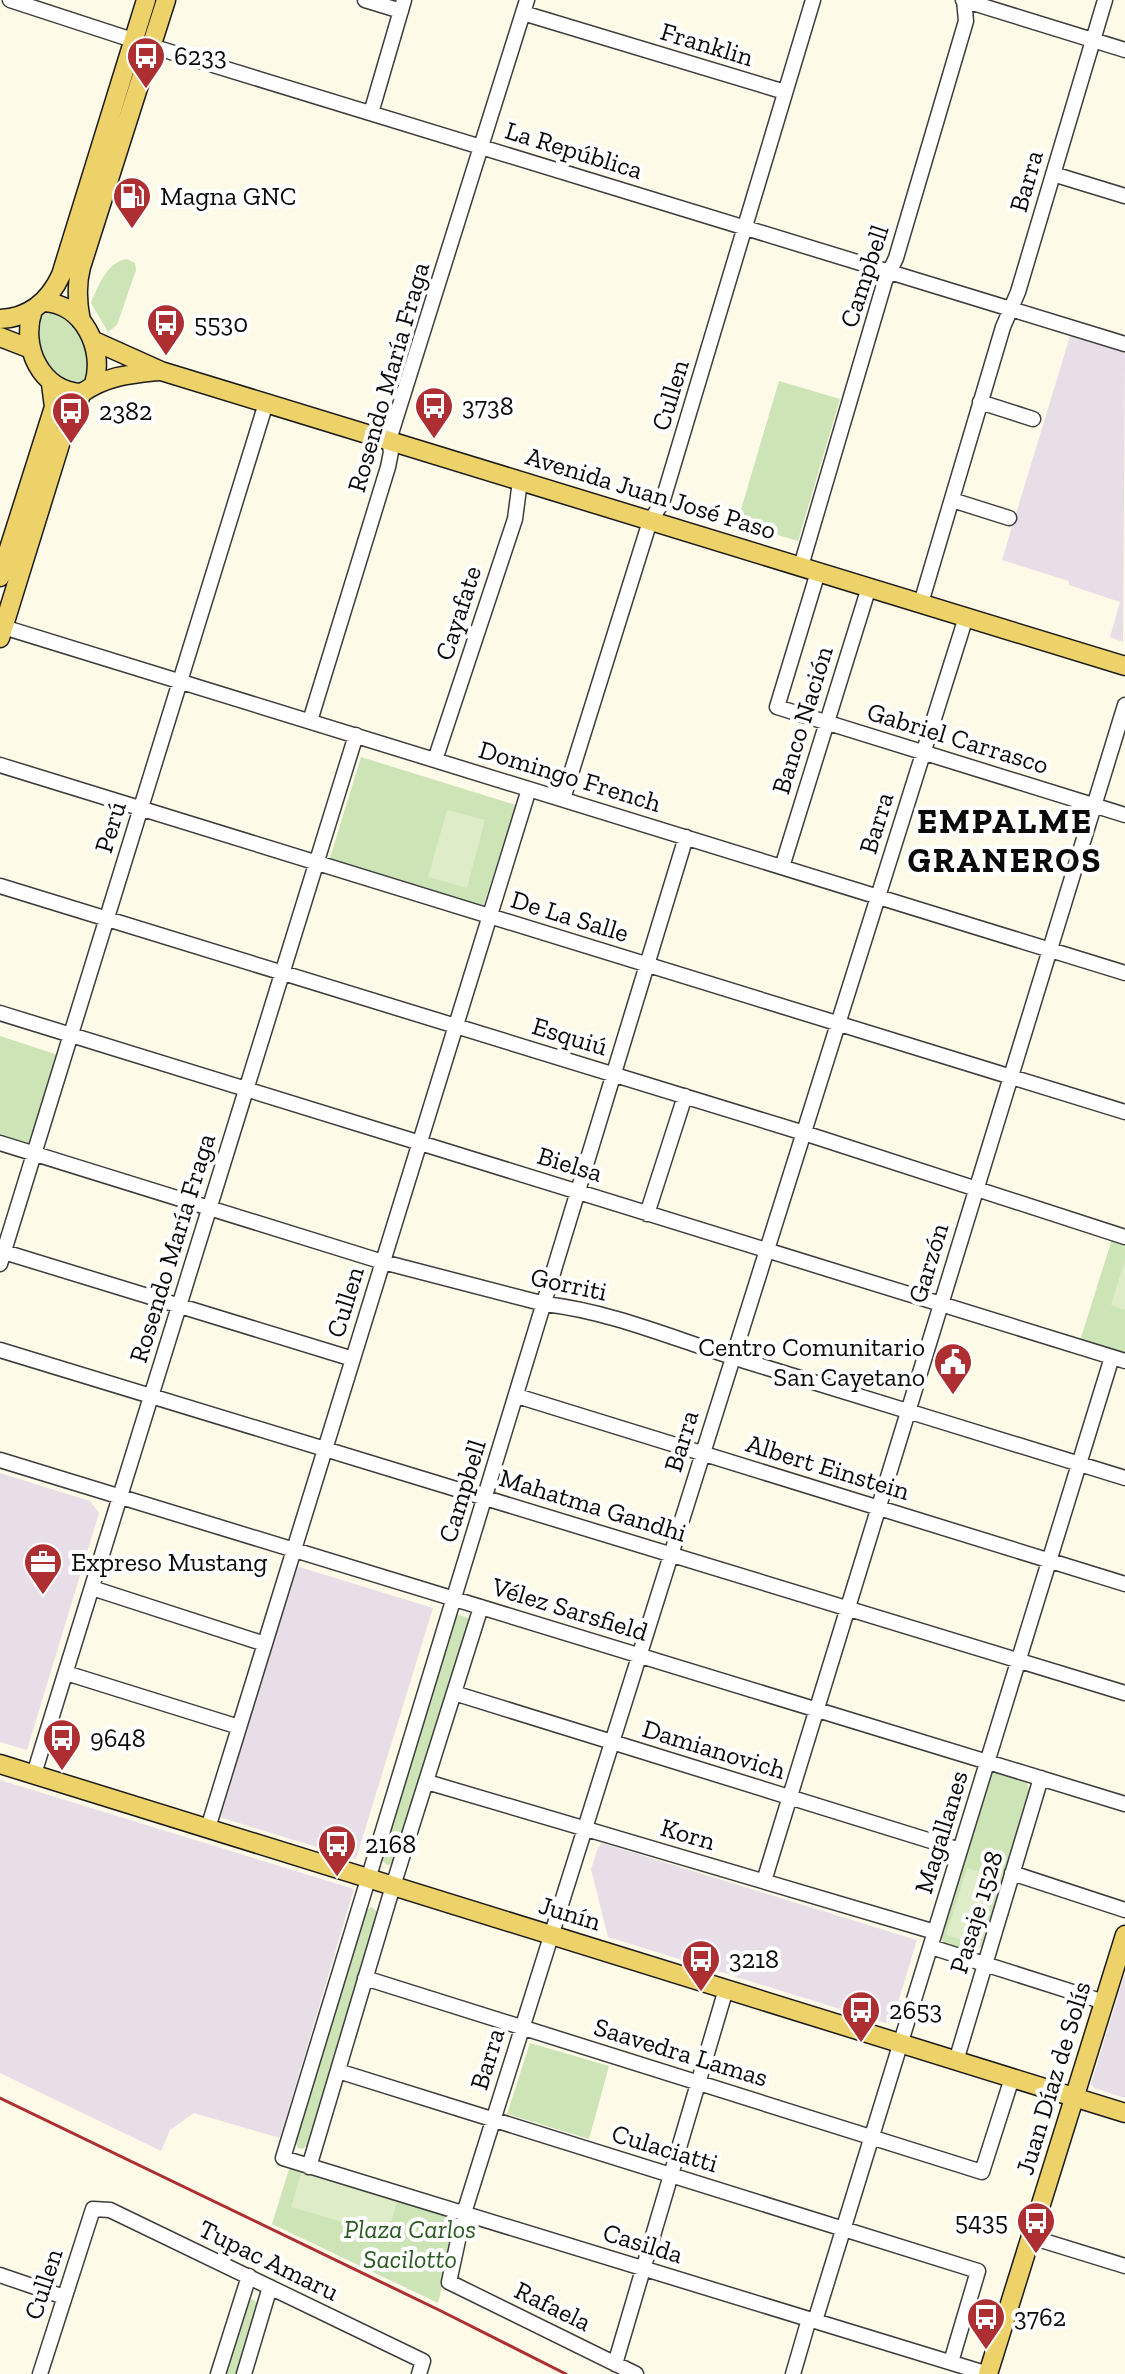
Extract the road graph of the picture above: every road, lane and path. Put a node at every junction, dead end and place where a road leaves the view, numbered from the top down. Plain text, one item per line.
1 (10, 0) edge
2 (146, 0) edge
3 (166, 0) edge
4 (365, 0) edge
5 (813, 0) edge
6 (964, 0) edge
7 (1105, 0) edge
8 (403, 6) edge
9 (525, 7) edge
10 (1093, 40) junction
11 (142, 43) junction
12 (1125, 50) edge
13 (785, 92) junction
14 (371, 113) junction
15 (481, 147) junction
16 (1053, 174) junction
17 (1125, 196) edge
18 (746, 228) junction
19 (889, 272) junction
20 (38, 306) junction
21 (1011, 309) junction
22 (0, 319) edge
23 (81, 321) junction
24 (0, 337) edge
25 (92, 340) junction
26 (1125, 344) edge
27 (31, 349) junction
28 (161, 371) junction
29 (51, 384) junction
30 (88, 388) junction
31 (980, 402) junction
32 (266, 403) junction
33 (1033, 419) dead end
34 (389, 440) junction
35 (520, 481) junction
36 (952, 500) junction
37 (1009, 518) dead end
38 (650, 521) junction
39 (809, 569) junction
40 (0, 577) edge
41 (869, 587) junction
42 (921, 603) junction
43 (966, 617) junction
44 (1, 630) edge
45 (1125, 666) edge
46 (180, 681) junction
47 (1125, 705) edge
48 (777, 707) joint
49 (310, 721) junction
50 (826, 723) junction
51 (356, 735) junction
52 (923, 753) junction
53 (435, 760) junction
54 (0, 765) edge
55 (529, 789) junction
56 (563, 799) junction
57 (1094, 806) junction
58 (141, 809) junction
59 (1125, 815) edge
60 (686, 837) junction
61 (317, 863) junction
62 (782, 867) junction
63 (0, 886) edge
64 (878, 897) junction
65 (490, 916) junction
66 (106, 919) junction
67 (1050, 950) junction
68 (646, 964) junction
69 (283, 973) junction
70 (1125, 973) edge
71 (0, 1013) edge
72 (838, 1024) junction
73 (456, 1026) junction
74 (71, 1035) junction
75 (612, 1074) junction
76 (1011, 1077) junction
77 (247, 1090) junction
78 (685, 1096) junction
79 (1125, 1112) edge
80 (804, 1133) junction
81 (0, 1143) edge
82 (420, 1143) junction
83 (34, 1154) junction
84 (976, 1189) junction
85 (577, 1192) junction
86 (210, 1208) junction
87 (647, 1214) junction
88 (1125, 1237) edge
89 (766, 1251) junction
90 (2, 1258) edge
91 (383, 1262) junction
92 (545, 1304) junction
93 (941, 1304) junction
94 (180, 1306) junction
95 (0, 1350) edge
96 (733, 1357) junction
97 (353, 1359) junction
98 (1119, 1359) edge
99 (152, 1396) junction
100 (517, 1396) junction
101 (908, 1411) junction
102 (325, 1449) junction
103 (703, 1453) junction
104 (0, 1460) edge
105 (1079, 1464) junction
106 (1125, 1478) edge
107 (120, 1497) junction
108 (485, 1498) junction
109 (878, 1508) junction
110 (294, 1550) junction
111 (671, 1554) junction
112 (1050, 1561) junction
113 (1125, 1584) edge
114 (92, 1588) junction
115 (454, 1599) junction
116 (481, 1607) junction
117 (847, 1608) junction
118 (265, 1644) junction
119 (639, 1655) junction
120 (1019, 1661) junction
121 (66, 1673) junction
122 (454, 1693) junction
123 (1125, 1693) edge
124 (816, 1709) junction
125 (239, 1727) junction
126 (612, 1742) junction
127 (988, 1762) junction
128 (0, 1764) edge
129 (34, 1774) junction
130 (1041, 1778) junction
131 (427, 1782) junction
132 (789, 1797) junction
133 (1125, 1804) edge
134 (208, 1828) junction
135 (585, 1828) junction
136 (960, 1850) junction
137 (1012, 1873) junction
138 (368, 1878) junction
139 (764, 1881) junction
140 (393, 1886) junction
141 (1125, 1910) edge
142 (935, 1932) junction
143 (551, 1935) junction
144 (1125, 1935) edge
145 (931, 1947) junction
146 (985, 1964) junction
147 (365, 1978) junction
148 (726, 1989) junction
149 (1104, 2002) junction
150 (522, 2027) junction
151 (901, 2043) junction
152 (956, 2061) junction
153 (338, 2071) junction
154 (1012, 2078) junction
155 (698, 2083) junction
156 (1074, 2097) junction
157 (1125, 2113) edge
158 (493, 2119) junction
159 (872, 2138) junction
160 (283, 2158) joint
161 (309, 2167) junction
162 (671, 2175) junction
163 (93, 2209) joint
164 (464, 2213) junction
165 (844, 2229) junction
166 (1031, 2237) junction
167 (1125, 2266) edge
168 (644, 2268) junction
169 (0, 2275) edge
170 (249, 2276) junction
171 (449, 2282) joint
172 (270, 2287) junction
173 (64, 2297) junction
174 (812, 2320) junction
175 (951, 2362) junction
176 (615, 2364) junction
177 (421, 2367) edge
178 (40, 2374) edge
179 (218, 2374) edge
180 (244, 2374) edge
181 (636, 2374) edge
182 (793, 2374) edge
183 (988, 2374) edge

1 - 11 street, La República
2 - 11 main road
3 - 11 main road
4 - 8 street
5 - 13 street, Cullen
6 - 10 street
6 - 19 street, Campbell
7 - 10 street, Barra
8 - 14 street
9 - 13 street, Franklin
9 - 15 street, Rosendo María Fraga
10 - 12 street
10 - 16 street, Barra
11 - 14 street, La República
11 - 20 main road
11 - 23 main road
13 - 18 street, Cullen
14 - 15 street, La República
15 - 18 street, La República
15 - 34 street, Rosendo María Fraga
16 - 17 street
16 - 21 street, Barra
18 - 19 street, La República
18 - 38 street, Cullen
19 - 21 street, La República
19 - 39 street, Campbell
20 - 22 main road
20 - 23 main road
20 - 27 main road
21 - 26 street, La República
21 - 31 street, Barra
23 - 25 main road
24 - 27 main road
25 - 28 main road, Avenida Juan José Paso
25 - 30 main road
27 - 29 main road
28 - 30 main road, Avenida Juan José Paso
28 - 32 main road, Avenida Juan José Paso
29 - 30 main road
29 - 40 main road
30 - 44 main road
31 - 33 street
31 - 36 street, Barra
32 - 34 main road, Avenida Juan José Paso
32 - 46 street, Perú
34 - 35 main road, Avenida Juan José Paso
34 - 49 street, Rosendo María Fraga
35 - 38 main road, Avenida Juan José Paso
35 - 53 street, Cayafate
36 - 37 street
36 - 42 street, Barra
38 - 39 main road, Avenida Juan José Paso
38 - 56 street, Cullen
39 - 41 main road, Avenida Juan José Paso
39 - 48 street, Campbell
41 - 42 main road, Avenida Juan José Paso
41 - 50 street, Banco Nación
42 - 43 main road, Avenida Juan José Paso
43 - 45 main road, Avenida Juan José Paso
43 - 52 street, Barra
44 - 46 street, Domingo French
46 - 49 street, Domingo French
46 - 58 street, Perú
47 - 57 street, Garzón
48 - 50 street, Gabriel Carrasco
49 - 51 street, Domingo French
50 - 52 street, Gabriel Carrasco
50 - 62 street, Banco Nación
51 - 53 street, Domingo French
51 - 61 street, Rosendo María Fraga
52 - 57 street, Gabriel Carrasco
52 - 64 street, Barra
53 - 55 street, Domingo French
54 - 58 street, De La Salle
55 - 56 street, Domingo French
55 - 65 street, Cullen
56 - 60 street, Domingo French
57 - 59 street, Gabriel Carrasco
57 - 67 street, Garzón
58 - 61 street, De La Salle
58 - 66 street, Perú
60 - 62 street, Domingo French
60 - 68 street, Campbell
61 - 65 street, De La Salle
61 - 69 street, Rosendo María Fraga
62 - 64 street, Domingo French
63 - 66 street, Esquiú
64 - 67 street, Domingo French
64 - 72 street, Barra
65 - 68 street, De La Salle
65 - 73 street, Cullen
66 - 69 street, Esquiú
66 - 74 street, Perú
67 - 70 street, Domingo French
67 - 76 street, Garzón
68 - 72 street, De La Salle
68 - 75 street, Campbell
69 - 73 street, Esquiú
69 - 77 street, Rosendo María Fraga
71 - 74 street, Bielsa
72 - 76 street, De La Salle
72 - 80 street, Barra
73 - 75 street, Esquiú
73 - 82 street, Cullen
74 - 77 street, Bielsa
74 - 83 street, Perú
75 - 78 street, Esquiú
75 - 85 street, Campbell
76 - 79 street, De La Salle
76 - 84 street, Garzón
77 - 82 street, Bielsa
77 - 86 street, Rosendo María Fraga
78 - 80 street, Esquiú
78 - 87 street
80 - 84 street, Esquiú
80 - 89 street, Barra
81 - 83 street, Gorriti
82 - 85 street, Bielsa
82 - 91 street, Cullen
83 - 86 street, Gorriti
83 - 90 street, Perú
84 - 88 street, Esquiú
84 - 93 street, Garzón
85 - 87 street, Bielsa
85 - 92 street, Campbell
86 - 91 street, Gorriti
86 - 94 street, Rosendo María Fraga
87 - 89 street, Bielsa
89 - 93 street, Bielsa
89 - 96 street, Barra
90 - 94 street
91 - 92 street, Gorriti
91 - 97 street, Cullen
92 - 96 street, Gorriti
92 - 100 street, Campbell
93 - 98 street, Bielsa
93 - 101 street, Garzón
94 - 97 street
94 - 99 street, Rosendo María Fraga
95 - 99 street, Mahatma Gandhi
96 - 101 street, Gorriti
96 - 103 street, Barra
97 - 102 street, Cullen
98 - 105 street, Magallanes
99 - 102 street, Mahatma Gandhi
99 - 107 street, Rosendo María Fraga
100 - 103 street, Albert Einstein
100 - 108 street, Campbell
101 - 105 street, Gorriti
101 - 109 street, Garzón
102 - 108 street, Mahatma Gandhi
102 - 110 street, Cullen
103 - 109 street, Albert Einstein
103 - 111 street, Barra
104 - 107 street, Vélez Sarsfield
105 - 106 street, Gorriti
105 - 112 street, Magallanes
107 - 110 street, Vélez Sarsfield
107 - 114 street, Rosendo María Fraga
108 - 111 street, Mahatma Gandhi
108 - 115 street, Campbell
109 - 112 street, Albert Einstein
109 - 117 street, Garzón
110 - 115 street, Vélez Sarsfield
110 - 118 street, Cullen
111 - 117 street, Mahatma Gandhi
111 - 119 street, Barra
112 - 113 street, Albert Einstein
112 - 120 street, Magallanes
114 - 118 street
114 - 121 street, Rosendo María Fraga
115 - 116 street, Vélez Sarsfield
115 - 138 street, Campbell
116 - 119 street, Vélez Sarsfield
116 - 122 street
117 - 120 street, Mahatma Gandhi
117 - 124 street, Garzón
118 - 125 street, Cullen
119 - 124 street, Vélez Sarsfield
119 - 126 street, Barra
120 - 123 street, Mahatma Gandhi
120 - 127 street, Magallanes
121 - 125 street
121 - 129 street, Rosendo María Fraga
122 - 126 street, Damianovich
122 - 131 street
124 - 127 street, Vélez Sarsfield
124 - 132 street, Garzón
125 - 134 street, Cullen
126 - 132 street, Damianovich
126 - 135 street, Barra
127 - 130 street, Vélez Sarsfield
127 - 136 street, Magallanes
128 - 129 main road, Junín
129 - 134 main road, Junín
130 - 133 street, Vélez Sarsfield
130 - 137 street, Pasaje 1528
131 - 135 street, Korn
131 - 140 street
132 - 136 street, Damianovich
132 - 139 street, Garzón
134 - 138 main road, Junín
135 - 139 street, Korn
135 - 143 street, Barra
136 - 142 street, Magallanes
137 - 141 street
137 - 146 street, Pasaje 1528
138 - 140 main road, Junín
138 - 160 street, Campbell
139 - 142 street, Korn
140 - 143 main road, Junín
140 - 147 street
142 - 145 street, Magallanes
143 - 148 main road, Junín
143 - 150 street, Barra
144 - 149 main road, Juan Díaz de Solís
145 - 146 street
145 - 151 street, Magallanes
146 - 149 street
146 - 152 street, Pasaje 1528
147 - 150 street, Saavedra Lamas
147 - 153 street
148 - 151 main road, Junín
148 - 155 street
149 - 156 main road, Juan Díaz de Solís
150 - 155 street, Saavedra Lamas
150 - 158 street, Barra
151 - 152 main road, Junín
151 - 159 street, Magallanes
152 - 154 main road, Junín
153 - 158 street, Culaciatti
153 - 161 street
154 - 156 main road, Junín
154 - 159 street, Saavedra Lamas
155 - 159 street, Saavedra Lamas
155 - 162 street
156 - 157 main road, Junín
156 - 166 main road, Juan Díaz de Solís
158 - 162 street, Culaciatti
158 - 164 street, Barra
159 - 165 street, Magallanes
160 - 161 street, Casilda
161 - 164 street, Casilda
162 - 165 street, Culaciatti
162 - 168 street
163 - 170 street, Tupac Amaru
163 - 173 street, Cullen
164 - 168 street, Casilda
164 - 171 street, Barra
165 - 174 street, Magallanes
165 - 175 street, Culaciatti
166 - 167 street
166 - 183 main road, Juan Díaz de Solís
168 - 174 street, Casilda
168 - 176 street
169 - 173 street
170 - 172 street, Tupac Amaru
170 - 179 street
171 - 176 street, Rafaela
172 - 177 street, Tupac Amaru
172 - 180 street
173 - 178 street, Cullen
174 - 175 street, Casilda
174 - 182 street, Magallanes
175 - 183 street, Casilda
176 - 181 street, Rafaela

